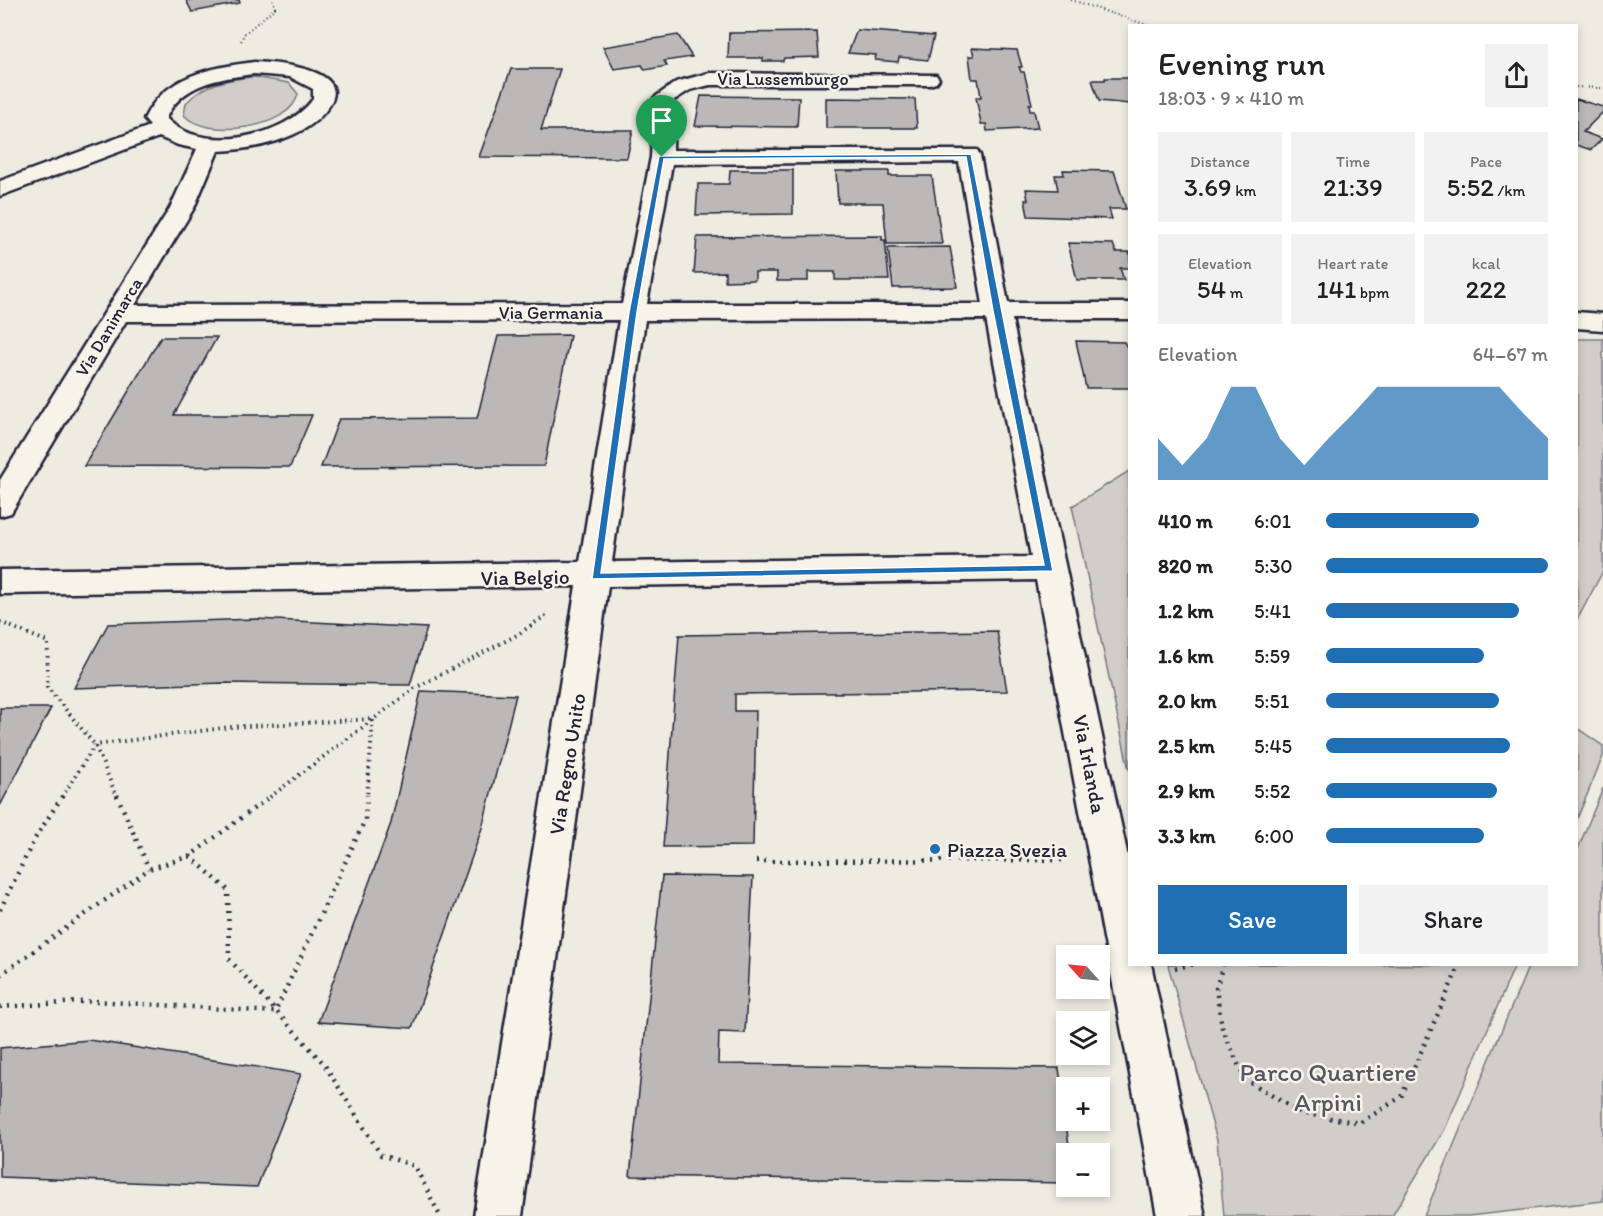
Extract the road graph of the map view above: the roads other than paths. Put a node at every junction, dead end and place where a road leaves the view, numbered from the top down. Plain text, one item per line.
1 (929, 79) dead end
2 (161, 129) junction
3 (210, 144) junction
4 (662, 157) junction
5 (0, 189) edge
6 (997, 311) junction
7 (1128, 311) edge
8 (633, 312) junction
9 (117, 313) junction
10 (1578, 320) edge
11 (1603, 322) edge
12 (0, 506) edge
13 (1050, 568) junction
14 (595, 576) junction
15 (0, 582) edge
16 (1128, 958) edge
17 (1130, 966) edge
18 (498, 1216) edge
19 (1181, 1216) edge

1 - 4 street, Via Lussemburgo
2 - 3 street
2 - 3 street
2 - 5 street
3 - 9 street, Via Danimarca
4 - 6 street
4 - 8 street, Via Lussemburgo
6 - 7 street, Via Germania
6 - 8 street, Via Germania
6 - 13 street, Via Irlanda
8 - 9 street, Via Germania
8 - 14 street, Via Regno Unito
9 - 12 street, Via Danimarca
10 - 11 street
13 - 14 street, Via Belgio
13 - 16 street, Via Irlanda
14 - 15 street, Via Belgio
14 - 18 street, Via Regno Unito
17 - 19 street, Via Irlanda

